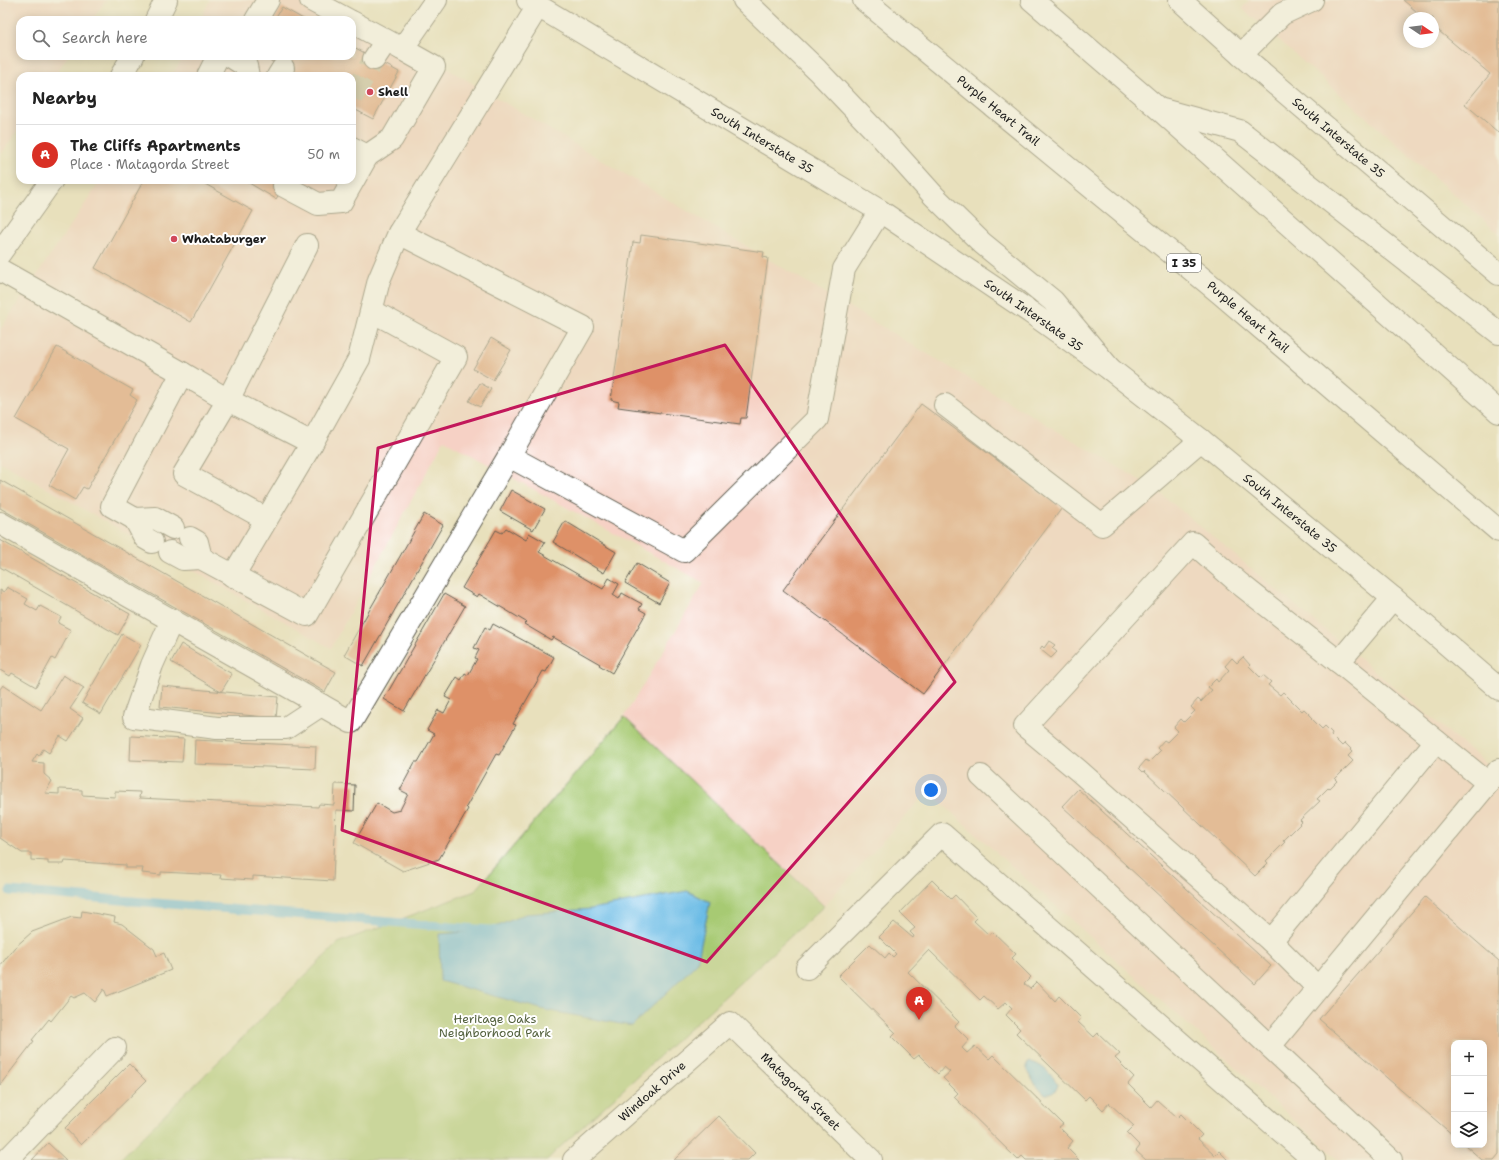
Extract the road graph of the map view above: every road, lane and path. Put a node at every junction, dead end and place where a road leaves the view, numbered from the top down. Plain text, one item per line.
1 (268, 0) edge
2 (436, 0) edge
3 (744, 0) edge
4 (864, 0) edge
5 (1032, 0) edge
6 (1312, 0) edge
7 (533, 3) edge
8 (1191, 3) edge
9 (315, 8) edge
10 (258, 16) edge
11 (337, 16) edge
12 (356, 24) edge
13 (394, 45) junction
14 (1241, 55) junction
15 (374, 59) tunnel mouth
16 (131, 60) edge
17 (225, 60) edge
18 (236, 60) edge
19 (123, 72) edge
20 (212, 72) edge
21 (247, 72) edge
22 (1160, 110) junction
23 (360, 152) edge
24 (356, 163) edge
25 (49, 184) edge
26 (348, 184) edge
27 (284, 186) dead end
28 (880, 212) junction
29 (399, 233) junction
30 (307, 245) dead end
31 (0, 253) edge
32 (0, 270) edge
33 (1499, 274) edge
34 (372, 311) junction
35 (1499, 332) edge
36 (1110, 369) junction
37 (182, 373) junction
38 (228, 400) junction
39 (945, 405) dead end
40 (1499, 412) edge
41 (1201, 440) junction
42 (312, 443) junction
43 (509, 456) junction
44 (135, 519) junction
45 (266, 519) junction
46 (0, 523) edge
47 (1499, 531) edge
48 (201, 558) junction
49 (233, 576) junction
50 (1393, 598) junction
51 (172, 620) junction
52 (1339, 662) junction
53 (1499, 689) edge
54 (321, 705) junction
55 (1436, 741) junction
56 (981, 776) dead end
57 (1494, 777) edge
58 (1271, 942) junction
59 (807, 968) dead end
60 (1318, 988) junction
61 (730, 1023) joint
62 (1270, 1046) junction
63 (116, 1048) dead end
64 (6, 1160) edge
65 (574, 1160) edge
66 (871, 1160) edge
67 (1314, 1160) edge
68 (1392, 1160) edge

1 - 10 main road
2 - 13 main road
3 - 36 main road
4 - 47 main road, Purple Heart Trail / I 35
5 - 22 main road
6 - 14 main road
7 - 28 main road, South Interstate 35
7 - 29 main road
8 - 14 main road, South Interstate 35
9 - 11 main road
12 - 13 main road
13 - 15 main road
13 - 23 main road
14 - 33 main road, South Interstate 35
16 - 19 main road
17 - 20 main road
18 - 21 main road
22 - 35 main road
22 - 40 main road
23 - 24 main road
25 - 31 main road
26 - 27 main road
28 - 36 main road, South Interstate 35
28 - 43 main road
29 - 34 main road
29 - 43 main road
30 - 38 main road
32 - 37 main road
34 - 42 main road
34 - 49 main road
36 - 41 main road, South Interstate 35
37 - 38 main road
37 - 44 main road
38 - 42 main road
38 - 45 main road
39 - 41 main road
41 - 50 main road, South Interstate 35
42 - 45 main road
43 - 54 main road
44 - 48 main road
44 - 48 main road
45 - 49 main road
46 - 51 main road
48 - 49 main road
50 - 52 main road
50 - 53 main road, South Interstate 35
51 - 54 main road
51 - 54 main road
52 - 55 main road
52 - 58 main road
55 - 57 main road
55 - 58 main road
56 - 62 main road
57 - 60 main road
58 - 60 main road
59 - 67 main road
60 - 62 main road
61 - 65 main road, Windoak Drive
61 - 66 main road, Matagorda Street
62 - 68 main road
63 - 64 main road

